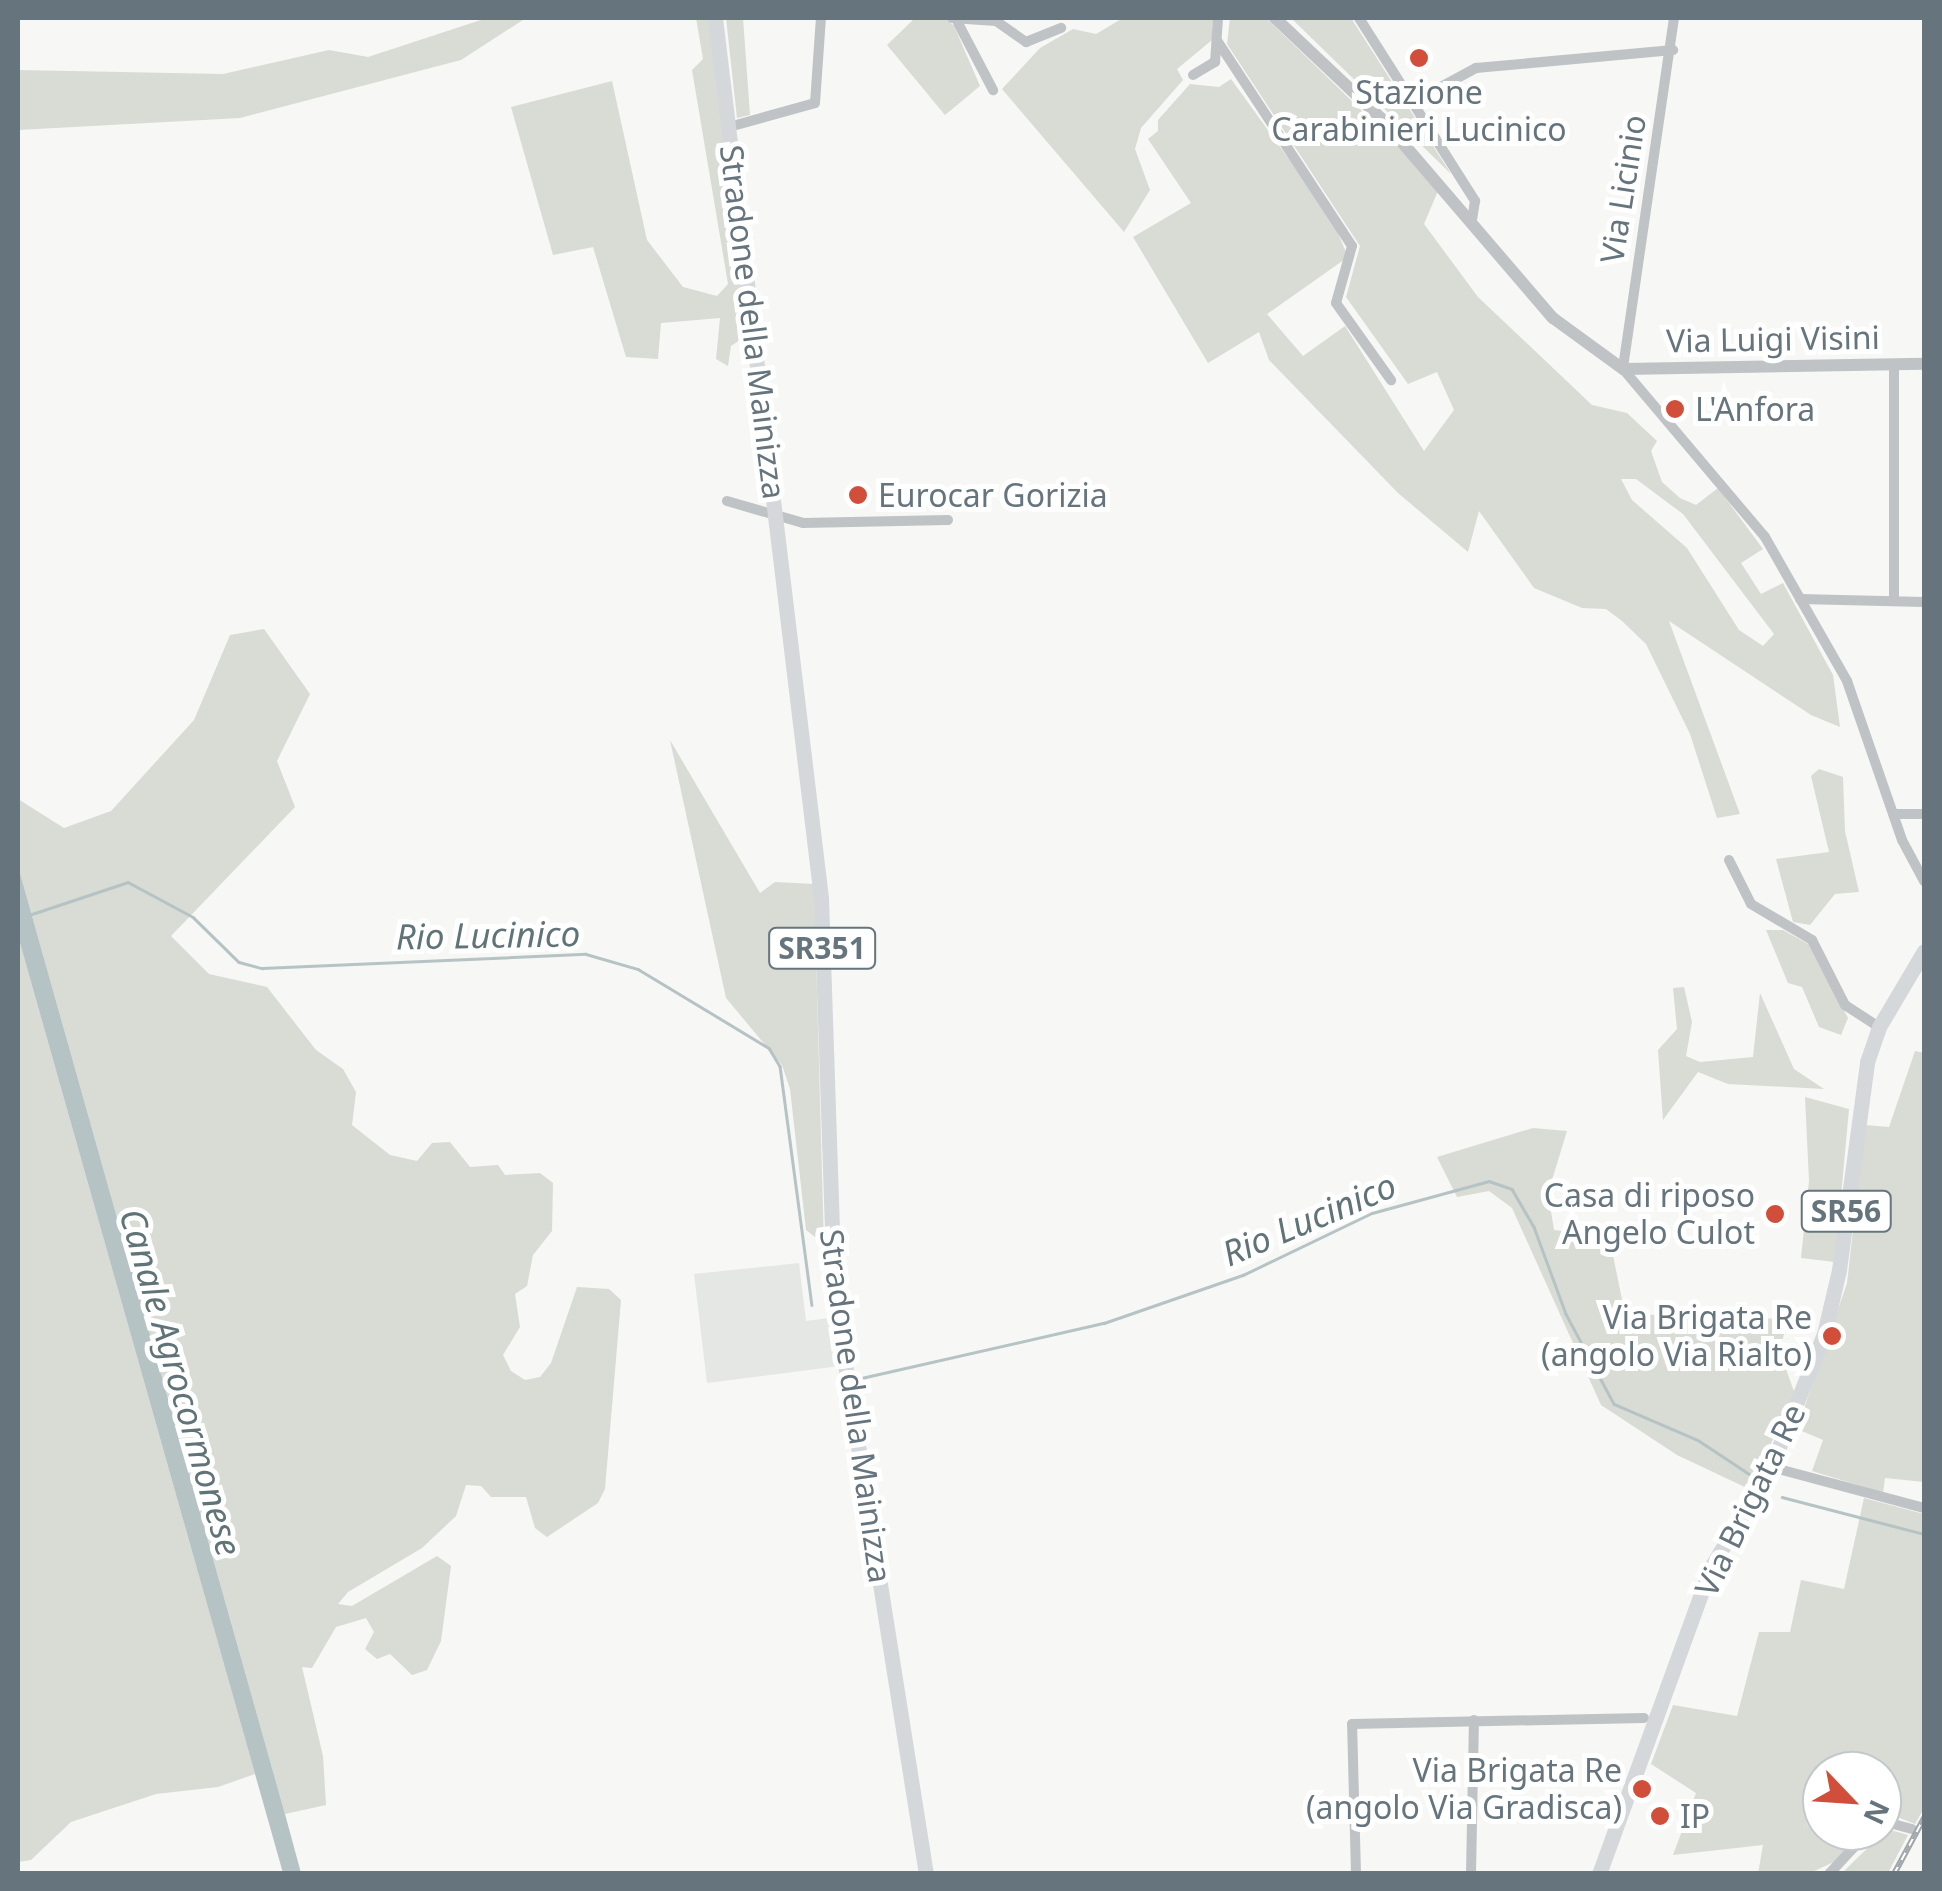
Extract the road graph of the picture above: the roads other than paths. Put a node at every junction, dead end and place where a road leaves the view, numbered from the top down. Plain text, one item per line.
1 (715, 18) edge
2 (821, 18) edge
3 (1218, 18) edge
4 (1275, 18) edge
5 (1360, 18) edge
6 (1674, 18) edge
7 (955, 20) edge
8 (1061, 28) dead end
9 (1218, 42) junction
10 (1673, 50) junction
11 (1193, 75) dead end
12 (993, 90) dead end
13 (1413, 102) junction
14 (729, 126) junction
15 (1472, 222) junction
16 (1924, 364) edge
17 (1894, 365) junction
18 (1623, 369) junction
19 (1391, 380) dead end
20 (728, 501) dead end
21 (778, 518) junction
22 (948, 520) dead end
23 (1800, 599) junction
24 (1894, 601) junction
25 (1924, 602) edge
26 (1894, 814) junction
27 (1924, 814) edge
28 (1728, 860) dead end
29 (1924, 880) edge
30 (1924, 950) edge
31 (1879, 1027) junction
32 (1766, 1475) junction
33 (1924, 1508) edge
34 (1644, 1718) dead end
35 (1474, 1720) junction
36 (1902, 1826) edge
37 (1912, 1829) dead end
38 (1850, 1851) edge
39 (926, 1874) edge
40 (1356, 1874) edge
41 (1471, 1874) edge
42 (1599, 1874) edge
43 (1829, 1874) edge

1 - 14 main road, Stradone della Mainizza / SR351
2 - 14 street, Stradone della Mainizza
3 - 9 street
4 - 15 street
5 - 13 street
6 - 10 street, Via Licinio
7 - 8 street
7 - 12 street
9 - 11 street
9 - 19 street
10 - 13 street
10 - 18 street, Via Licinio
13 - 15 street
14 - 21 main road, Stradone della Mainizza / SR351
15 - 18 street
16 - 17 street, Via Luigi Visini
17 - 18 street, Via Luigi Visini
17 - 24 street
18 - 23 street
20 - 21 street, Stradone della Mainizza
21 - 22 street, Stradone della Mainizza
21 - 39 main road, Stradone della Mainizza / SR351
23 - 24 street
23 - 26 street
24 - 25 street
26 - 27 street
26 - 29 street
28 - 31 street
30 - 31 main road, Via Brigata Re / SR56
31 - 32 main road, Via Brigata Re / SR56
32 - 33 street
32 - 42 main road, Via Brigata Re / SR56
34 - 35 street
35 - 40 street
35 - 41 street
36 - 37 street
38 - 43 street

